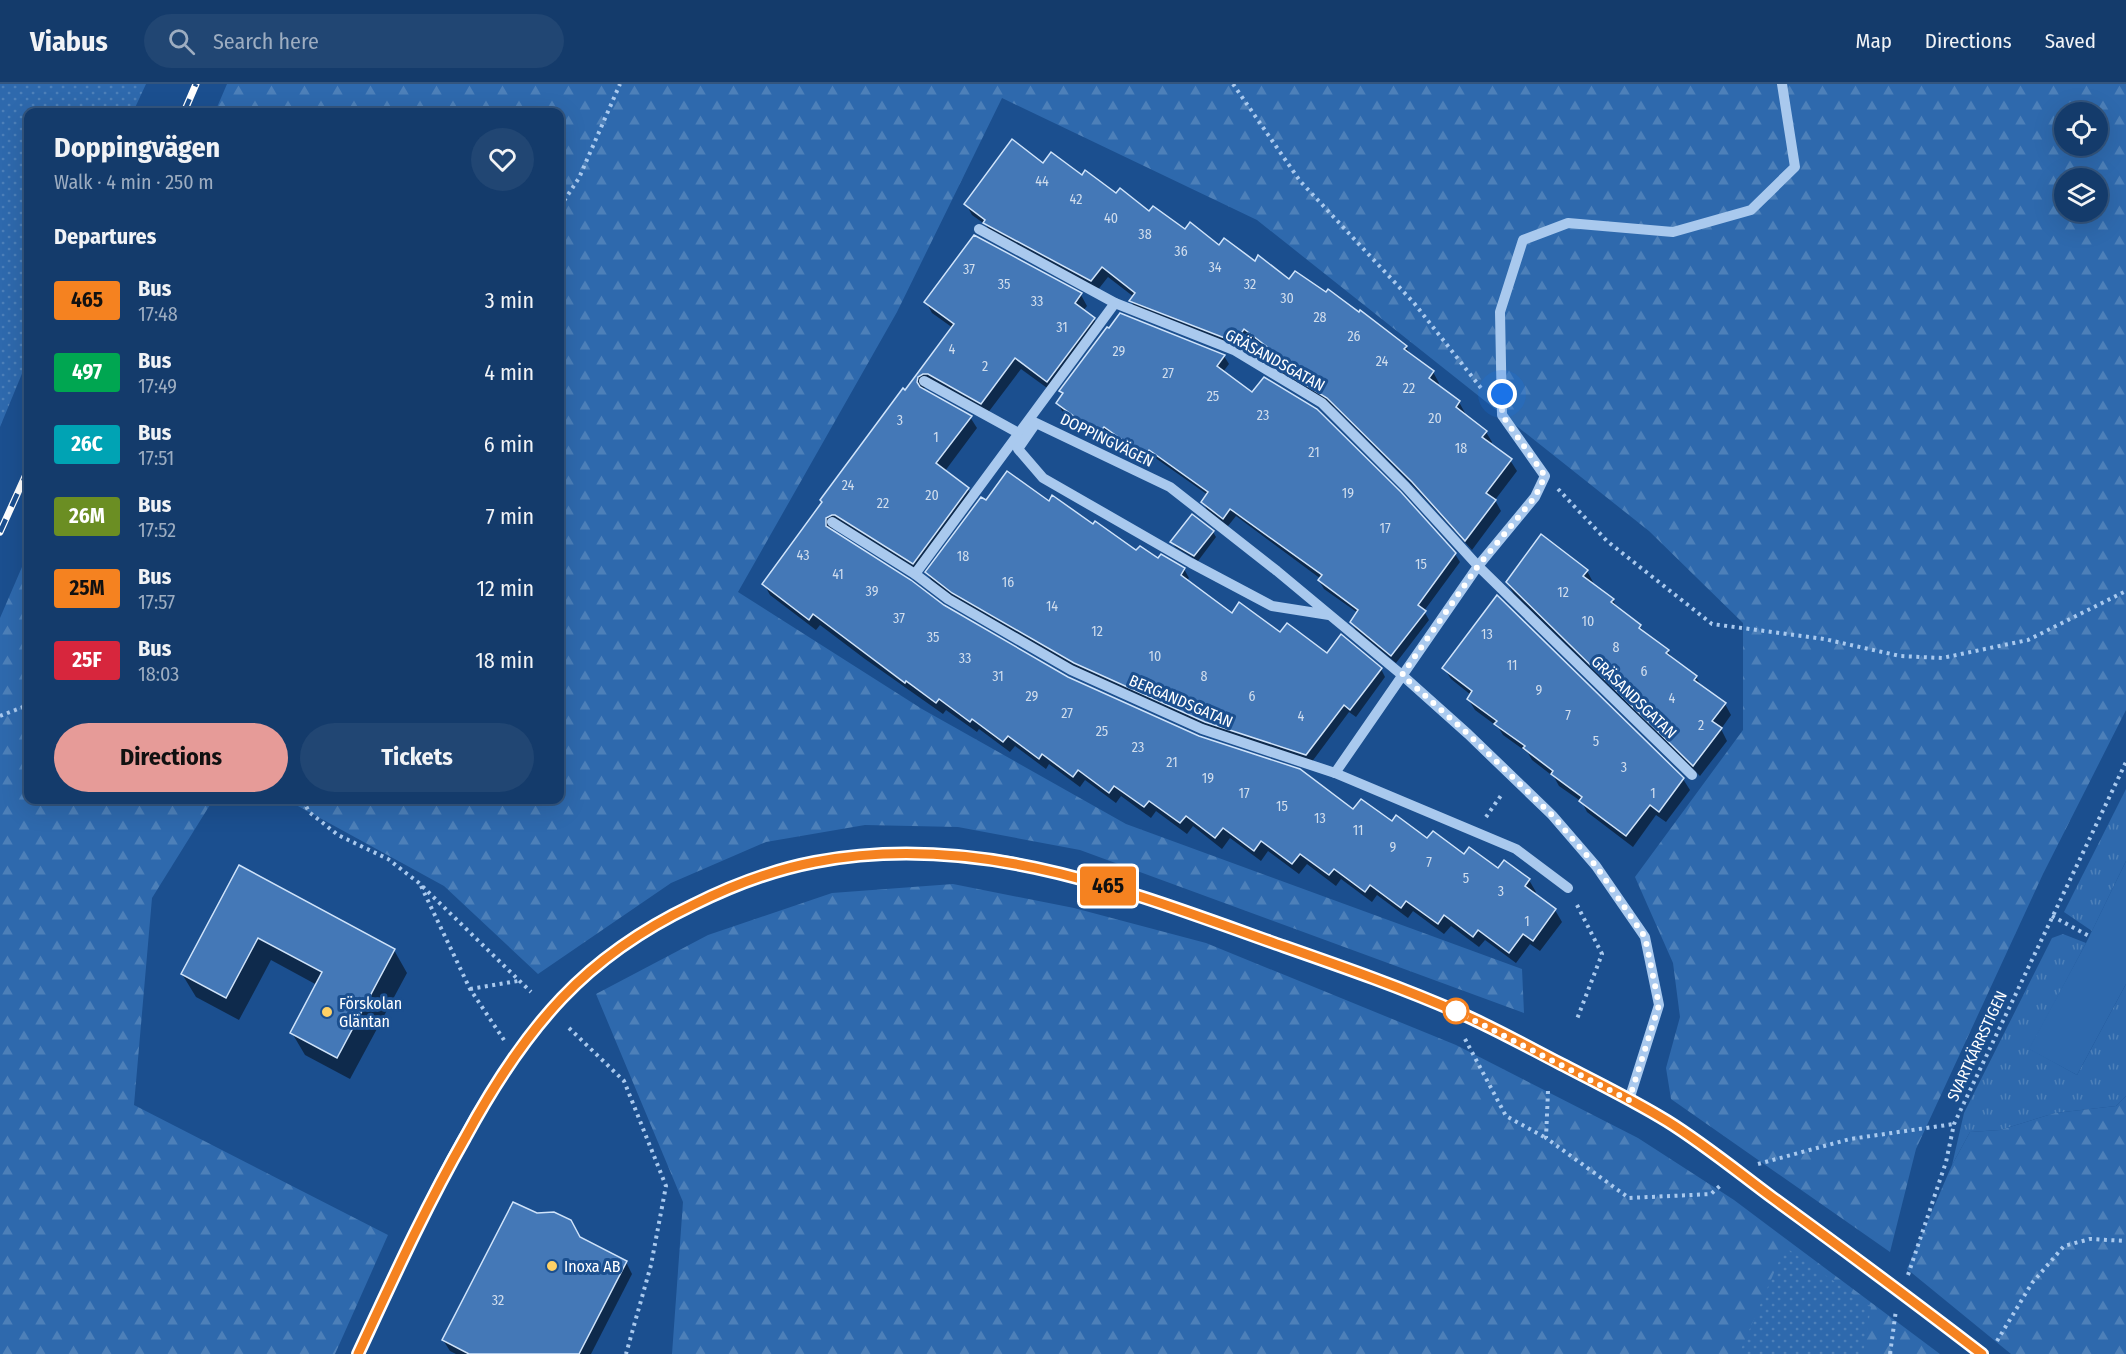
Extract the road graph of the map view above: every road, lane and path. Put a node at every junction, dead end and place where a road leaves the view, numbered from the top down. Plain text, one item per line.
1 (620, 84) edge
2 (1233, 84) edge
3 (1782, 84) edge
4 (564, 201) edge
5 (979, 229) dead end
6 (1115, 303) junction
7 (924, 381) dead end
8 (1502, 415) junction
9 (1022, 435) junction
10 (1545, 476) junction
11 (832, 522) dead end
12 (1478, 566) junction
13 (915, 574) junction
14 (2126, 591) edge
15 (1329, 615) junction
16 (1402, 675) junction
17 (24, 707) edge
18 (0, 716) edge
19 (2126, 762) edge
20 (1335, 773) junction
21 (1692, 775) dead end
22 (1514, 777) junction
23 (305, 804) edge
24 (1475, 832) junction
25 (419, 883) junction
26 (1568, 888) joint
27 (2052, 916) junction
28 (2089, 936) dead end
29 (519, 981) junction
30 (470, 989) junction
31 (531, 992) dead end
32 (1577, 1019) dead end
33 (569, 1028) dead end
34 (1465, 1039) dead end
35 (514, 1056) junction
36 (1548, 1091) dead end
37 (1629, 1100) junction
38 (1954, 1124) junction
39 (1546, 1138) junction
40 (1749, 1167) dead end
41 (1729, 1178) dead end
42 (2126, 1241) edge
43 (1906, 1279) dead end
44 (1899, 1301) dead end
45 (1994, 1345) dead end
46 (358, 1354) edge
47 (626, 1354) edge
48 (1890, 1354) edge
49 (1982, 1354) edge

1 - 4 path
2 - 8 path
3 - 8 street
5 - 6 street, GRÄSANDSGATAN
6 - 9 street
6 - 12 street, GRÄSANDSGATAN
7 - 9 street
8 - 10 street
9 - 13 street
9 - 15 street, DOPPINGVÄGEN
9 - 15 street
10 - 12 street
10 - 14 path
11 - 13 street, BERGANDSGATAN
12 - 16 street
12 - 21 street, GRÄSANDSGATAN
13 - 20 street, BERGANDSGATAN
15 - 16 street, DOPPINGVÄGEN
16 - 20 street
16 - 22 street, DOPPINGVÄGEN
17 - 18 path
19 - 27 path, SVARTKÄRRSTIGEN
20 - 24 street, BERGANDSGATAN
22 - 24 path
22 - 37 street, DOPPINGVÄGEN
23 - 25 path
24 - 26 street, BERGANDSGATAN
25 - 29 path
25 - 30 path
26 - 32 path
27 - 28 path
27 - 38 path, SVARTKÄRRSTIGEN
29 - 30 path
29 - 31 path
30 - 35 path
33 - 47 path
34 - 39 path
35 - 37 street
35 - 46 street
36 - 39 path
37 - 49 street, bridge
38 - 40 path
38 - 43 path, SVARTKÄRRSTIGEN
39 - 41 path
42 - 45 path
44 - 48 path

